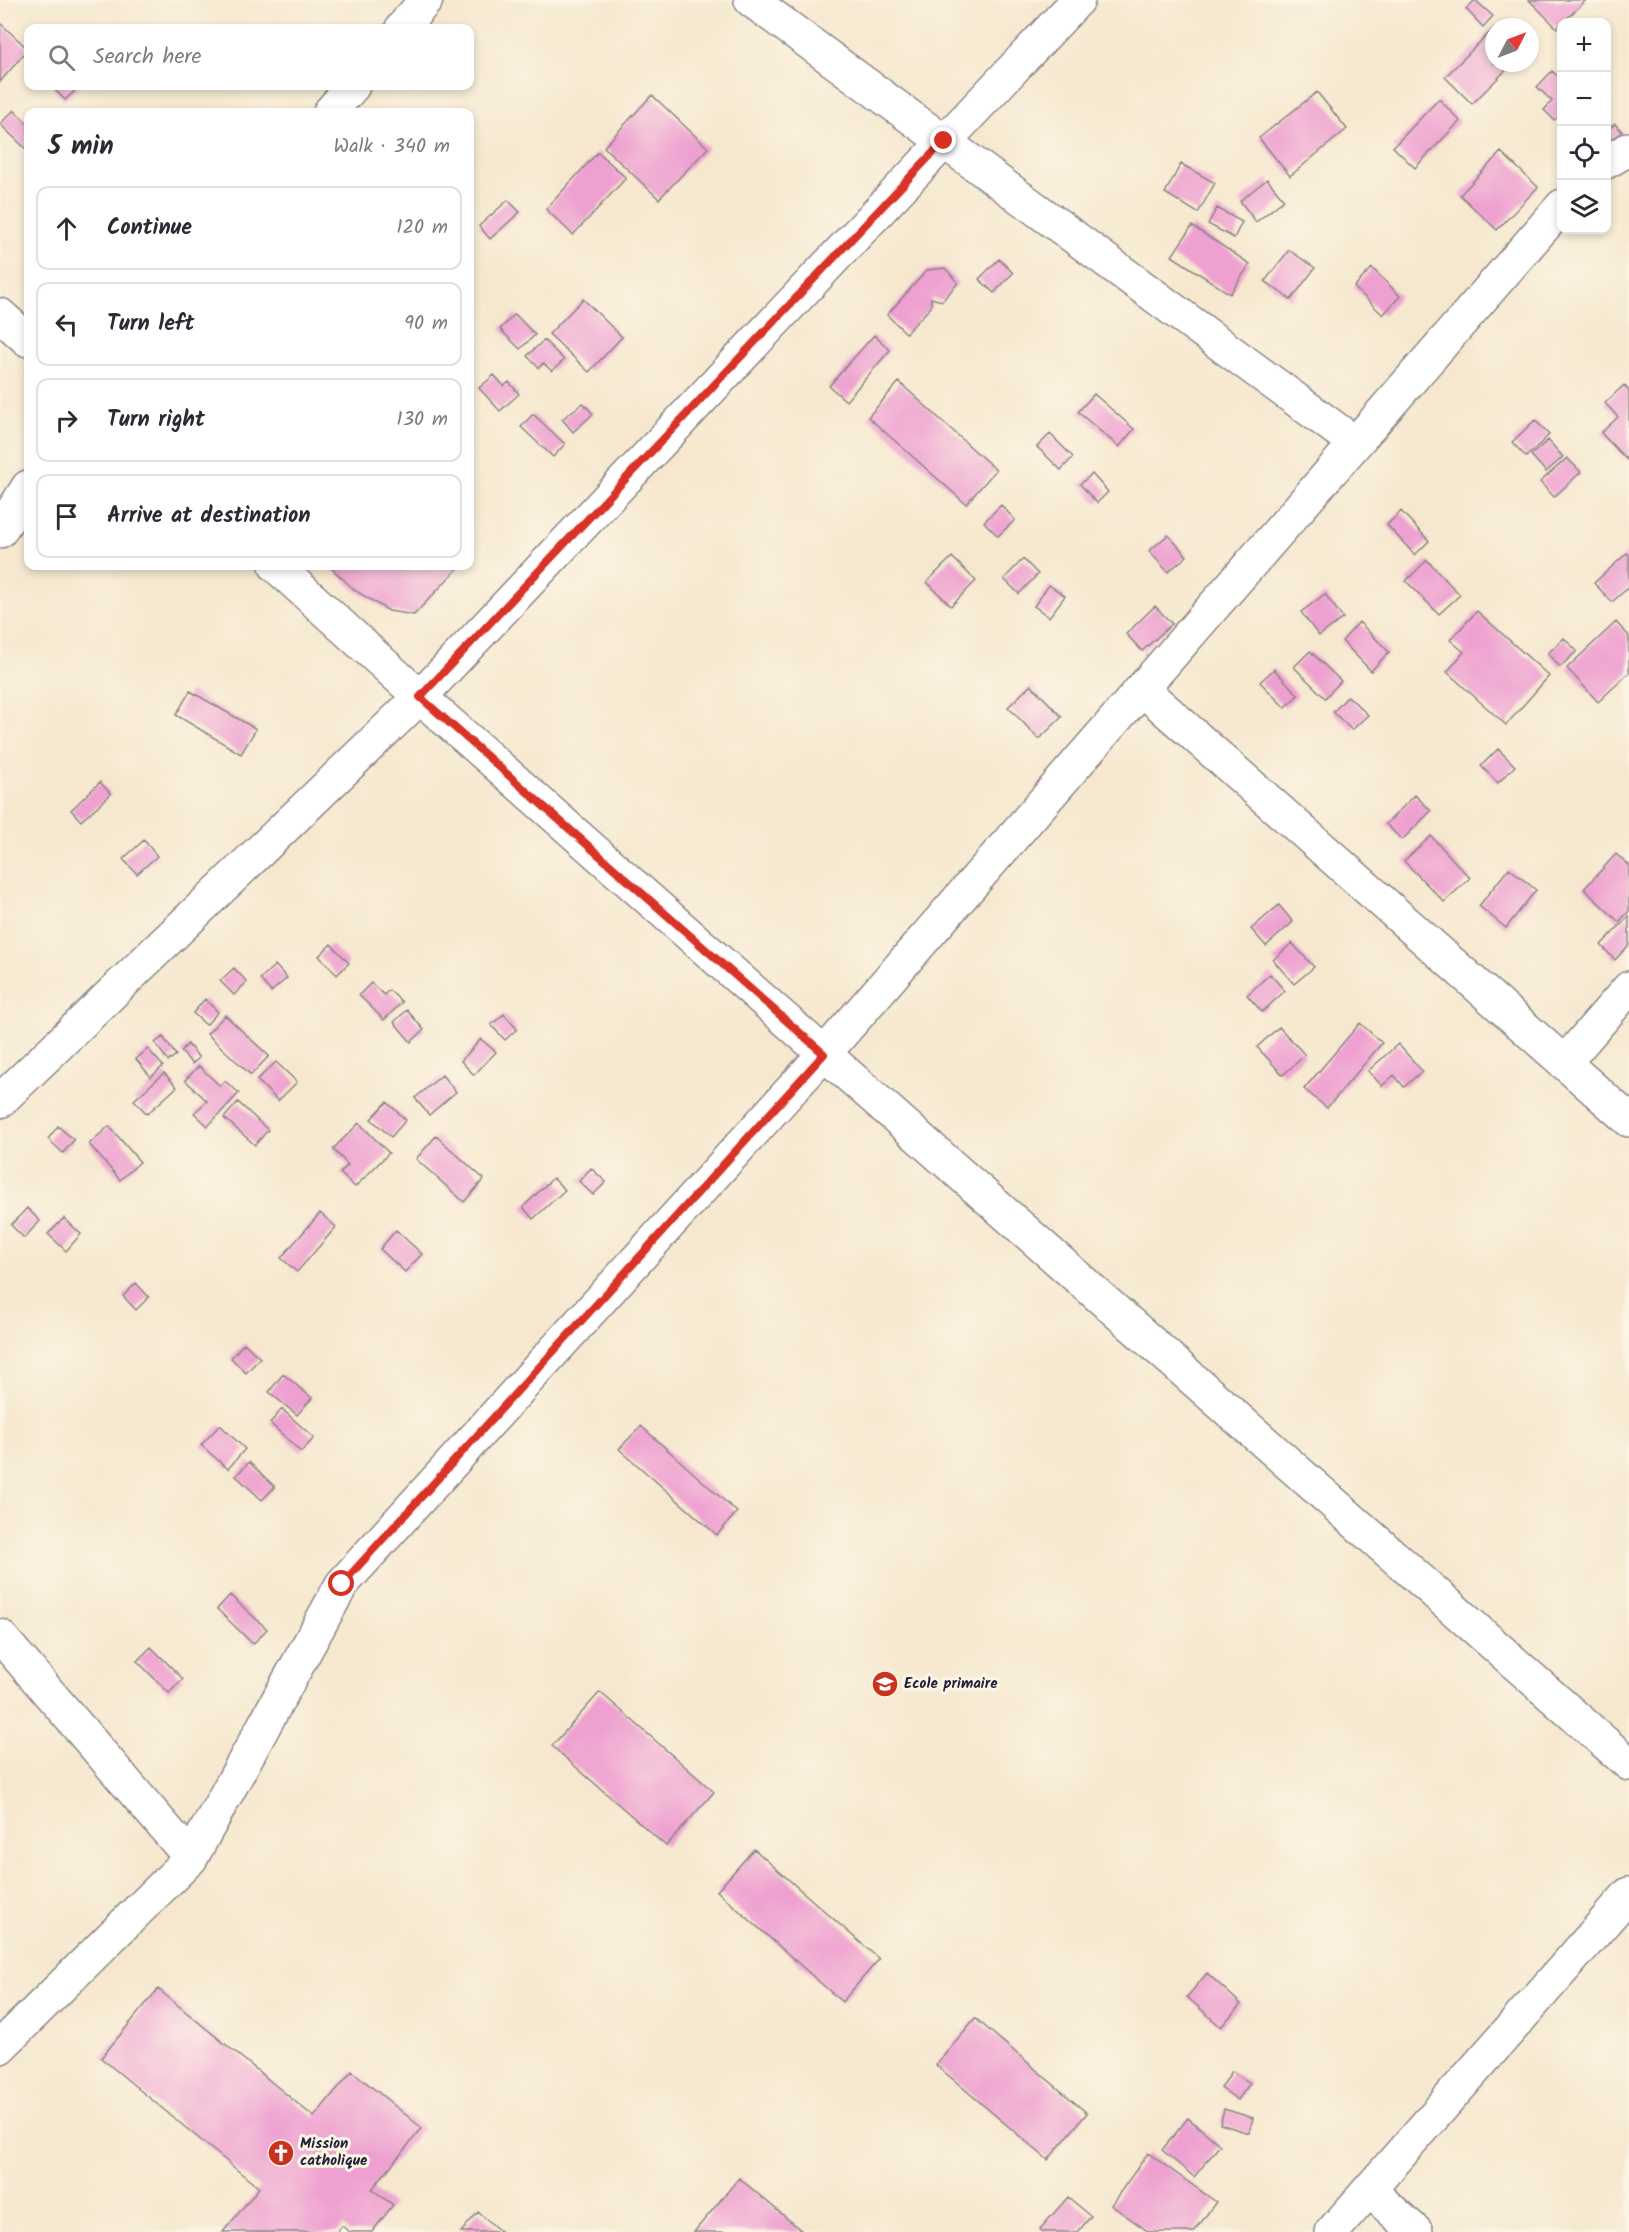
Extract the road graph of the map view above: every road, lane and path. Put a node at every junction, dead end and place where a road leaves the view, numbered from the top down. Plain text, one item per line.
1 (426, 0) edge
2 (751, 0) edge
3 (1078, 0) edge
4 (405, 24) edge
5 (349, 90) edge
6 (334, 108) edge
7 (944, 141) junction
8 (1629, 148) edge
9 (1611, 159) edge
10 (1557, 212) edge
11 (0, 315) edge
12 (24, 336) edge
13 (1355, 443) junction
14 (24, 493) edge
15 (0, 531) edge
16 (280, 570) edge
17 (1142, 689) junction
18 (420, 697) junction
19 (1629, 988) edge
20 (824, 1054) junction
21 (1564, 1063) junction
22 (0, 1101) edge
23 (1629, 1120) edge
24 (0, 1636) edge
25 (1629, 1764) edge
26 (190, 1858) junction
27 (1629, 1894) edge
28 (0, 2047) edge
29 (1369, 2190) junction
30 (1332, 2232) edge
31 (1416, 2232) edge

1 - 4 street
2 - 7 street
3 - 7 street
5 - 6 street
7 - 13 street
7 - 18 street
8 - 9 street
10 - 13 street
11 - 12 street
13 - 17 street
14 - 15 street
16 - 18 street
17 - 20 street
17 - 21 street
18 - 20 street
18 - 22 street
19 - 21 street
20 - 25 street
20 - 26 street
21 - 23 street
24 - 26 street
26 - 28 street
27 - 29 street
29 - 30 street
29 - 31 street

